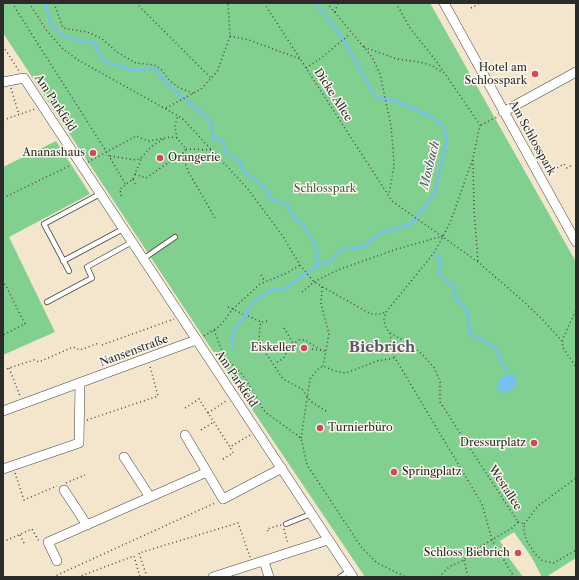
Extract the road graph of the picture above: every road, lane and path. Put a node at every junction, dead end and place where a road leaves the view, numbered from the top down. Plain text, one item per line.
1 (12, 3) edge
2 (29, 3) edge
3 (54, 3) edge
4 (136, 3) edge
5 (228, 3) edge
6 (264, 3) edge
7 (327, 3) edge
8 (338, 3) edge
9 (396, 3) edge
10 (444, 3) edge
11 (480, 3) edge
12 (471, 8) dead end
13 (335, 12) junction
14 (351, 33) junction
15 (230, 36) junction
16 (3, 46) edge
17 (364, 47) junction
18 (300, 60) junction
19 (306, 68) junction
20 (576, 72) edge
21 (446, 75) junction
22 (24, 78) junction
23 (212, 79) junction
24 (6, 81) edge
25 (195, 94) junction
26 (43, 107) junction
27 (166, 108) junction
28 (503, 112) junction
29 (19, 115) junction
30 (178, 115) junction
31 (3, 120) edge
32 (480, 125) junction
33 (166, 138) junction
34 (177, 138) junction
35 (186, 149) junction
36 (212, 150) junction
37 (106, 151) junction
38 (184, 152) junction
39 (110, 156) junction
40 (141, 158) junction
41 (474, 158) junction
42 (80, 164) junction
43 (572, 165) dead end
44 (135, 174) junction
45 (540, 178) junction
46 (133, 179) junction
47 (136, 184) dead end
48 (126, 185) junction
49 (100, 194) junction
50 (121, 196) dead end
51 (389, 196) junction
52 (3, 198) edge
53 (215, 218) dead end
54 (123, 228) junction
55 (442, 236) junction
56 (175, 238) dead end
57 (132, 242) junction
58 (576, 242) edge
59 (143, 259) junction
60 (63, 261) junction
61 (478, 262) junction
62 (300, 265) junction
63 (68, 271) dead end
64 (261, 275) dead end
65 (3, 280) edge
66 (264, 281) junction
67 (314, 282) junction
68 (322, 287) junction
69 (302, 292) dead end
70 (47, 302) dead end
71 (228, 307) dead end
72 (232, 310) junction
73 (576, 310) edge
74 (386, 312) junction
75 (243, 314) dead end
76 (182, 316) junction
77 (248, 316) dead end
78 (267, 321) dead end
79 (261, 322) junction
80 (284, 328) dead end
81 (214, 330) junction
82 (390, 333) junction
83 (3, 335) edge
84 (196, 340) junction
85 (562, 341) junction
86 (99, 343) dead end
87 (293, 343) junction
88 (102, 345) dead end
89 (304, 348) dead end
90 (320, 350) junction
91 (326, 351) junction
92 (396, 358) junction
93 (147, 359) junction
94 (277, 362) dead end
95 (323, 366) junction
96 (576, 367) edge
97 (9, 368) junction
98 (3, 370) edge
99 (80, 383) junction
100 (233, 396) junction
101 (307, 396) junction
102 (23, 404) junction
103 (185, 408) dead end
104 (3, 411) edge
105 (326, 411) dead end
106 (208, 413) junction
107 (79, 422) junction
108 (214, 422) junction
109 (201, 430) dead end
110 (256, 431) junction
111 (185, 435) dead end
112 (301, 438) junction
113 (230, 447) junction
114 (124, 457) dead end
115 (223, 459) dead end
116 (8, 467) edge
117 (282, 468) junction
118 (207, 472) junction
119 (85, 475) dead end
120 (576, 478) edge
121 (64, 490) dead end
122 (150, 497) junction
123 (223, 499) junction
124 (311, 514) junction
125 (518, 522) junction
126 (524, 524) junction
127 (87, 525) junction
128 (284, 525) junction
129 (268, 531) dead end
130 (20, 535) junction
131 (328, 540) junction
132 (492, 540) junction
133 (3, 542) edge
134 (48, 542) junction
135 (25, 545) dead end
136 (576, 550) edge
137 (290, 552) junction
138 (464, 560) junction
139 (57, 561) dead end
140 (264, 561) junction
141 (253, 564) junction
142 (351, 574) edge
143 (53, 577) edge
144 (78, 577) edge
145 (140, 577) edge
146 (147, 577) edge
147 (213, 577) edge
148 (269, 577) edge
149 (340, 577) edge
150 (406, 577) edge
151 (439, 577) edge
152 (468, 577) edge
153 (514, 577) edge

1 - 37 path
2 - 27 path
3 - 25 path
4 - 23 path
5 - 15 path
6 - 18 path, Dicke Allee
7 - 13 path
8 - 13 path
9 - 21 path
10 - 28 street, Am Schlosspark
11 - 12 path
13 - 14 path
14 - 17 path
14 - 19 path
15 - 18 path
15 - 23 path
16 - 22 path, Am Parkfeld
17 - 21 path
17 - 51 path
18 - 19 path, Dicke Allee
19 - 51 path, Dicke Allee
20 - 28 street
21 - 32 path
22 - 24 street
22 - 26 street, Am Parkfeld
23 - 25 path
24 - 29 path
25 - 27 path
26 - 29 path
26 - 42 street, Am Parkfeld
27 - 30 path
28 - 32 path
28 - 45 street, Am Schlosspark
29 - 31 path
30 - 34 path
30 - 36 path
32 - 41 path
33 - 34 path
33 - 37 path
33 - 40 path
34 - 35 path
35 - 36 path
35 - 38 path
36 - 62 path
37 - 39 path
37 - 42 path
38 - 44 path
38 - 53 path
39 - 40 path
39 - 48 path
40 - 44 path
41 - 55 path
41 - 61 path
42 - 49 street, Am Parkfeld
42 - 52 path
43 - 45 path
44 - 46 path
45 - 58 street, Am Schlosspark
46 - 47 path
46 - 48 path
48 - 50 path
49 - 54 street, Am Parkfeld
49 - 60 lane
51 - 55 path, Dicke Allee
54 - 57 street, Am Parkfeld
54 - 60 lane
55 - 61 path, Dicke Allee
55 - 67 path
55 - 74 path
56 - 59 lane
57 - 59 street, Am Parkfeld
57 - 70 lane
59 - 76 street, Am Parkfeld
60 - 63 lane
61 - 85 path, Dicke Allee
62 - 66 path
62 - 67 path
64 - 66 path
65 - 83 path
66 - 72 path
67 - 68 path
67 - 69 path
68 - 74 path
68 - 91 path
71 - 72 path
72 - 75 path
72 - 81 path
73 - 85 path
74 - 82 path
76 - 84 street, Am Parkfeld
76 - 88 path
77 - 79 path
78 - 79 path
79 - 101 path
80 - 87 path
81 - 84 path
81 - 112 path
82 - 92 path
82 - 125 path, Westallee
84 - 93 street, Nansenstraße
84 - 100 street, Am Parkfeld
85 - 96 path
86 - 97 path
87 - 90 path
87 - 94 path
89 - 90 path
90 - 91 path
91 - 95 path
92 - 95 path
92 - 132 path
93 - 99 street, Nansenstraße
93 - 107 path
95 - 101 path
97 - 98 path
97 - 102 path
99 - 102 street, Nansenstraße
99 - 107 street
100 - 106 path
100 - 110 street, Am Parkfeld
101 - 105 path
101 - 112 path
102 - 104 street, Nansenstraße
103 - 106 path
106 - 108 path
107 - 116 street
108 - 109 path
108 - 113 path
110 - 113 path
110 - 117 street, Am Parkfeld
111 - 118 street
112 - 150 path
113 - 115 path
114 - 122 street
116 - 119 path
117 - 123 street
117 - 124 street, Am Parkfeld
118 - 122 street
118 - 123 street
120 - 126 path
121 - 127 street
122 - 127 street
123 - 143 path
124 - 128 lane
124 - 131 street, Am Parkfeld
125 - 126 path
125 - 132 path
126 - 136 path
127 - 134 street
128 - 129 path
128 - 137 path
130 - 133 path
130 - 134 path
130 - 135 path
131 - 137 street
131 - 142 street, Am Parkfeld
132 - 138 path
132 - 153 path
134 - 139 street
137 - 140 street
138 - 151 path
138 - 152 path
140 - 141 street
140 - 148 street
141 - 146 path
141 - 147 street
142 - 149 lane
144 - 145 path

